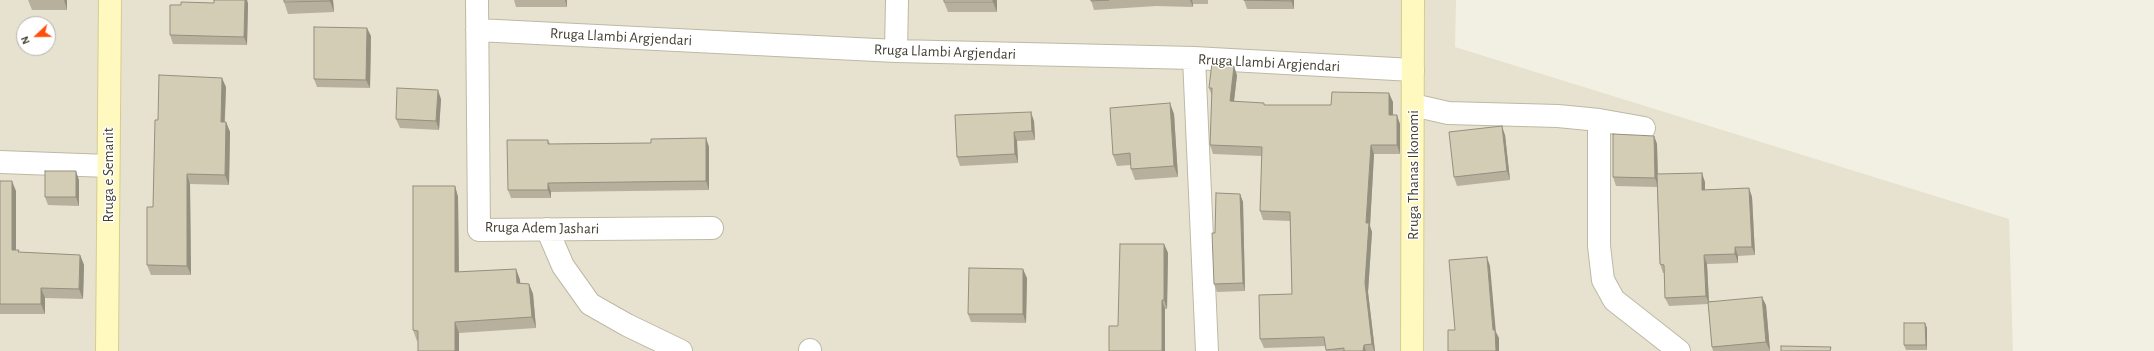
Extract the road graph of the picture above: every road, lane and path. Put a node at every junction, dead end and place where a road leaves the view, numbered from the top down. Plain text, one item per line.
1 (110, 0) edge
2 (477, 0) edge
3 (897, 0) edge
4 (1413, 0) edge
5 (477, 30) junction
6 (896, 51) junction
7 (1194, 58) junction
8 (1413, 70) junction
9 (1413, 105) junction
10 (1599, 120) junction
11 (1644, 128) dead end
12 (0, 162) edge
13 (108, 166) junction
14 (712, 228) dead end
15 (547, 229) junction
16 (107, 351) edge
17 (681, 351) edge
18 (1207, 351) edge
19 (1412, 351) edge
20 (1679, 351) edge

1 - 13 street, Rruga e Semanit
2 - 5 street, Rruga Adem Jashari
3 - 6 street
4 - 8 street, Rruga Thanas Ikonomi
5 - 6 street, Rruga Llambi Argjendari
5 - 15 street, Rruga Adem Jashari
6 - 7 street, Rruga Llambi Argjendari
7 - 8 street, Rruga Llambi Argjendari
7 - 18 street
8 - 9 street, Rruga Thanas Ikonomi
9 - 10 street
9 - 19 street, Rruga Thanas Ikonomi
10 - 11 street
10 - 20 street
12 - 13 street
13 - 16 street, Rruga e Semanit
14 - 15 street, Rruga Adem Jashari
15 - 17 street

